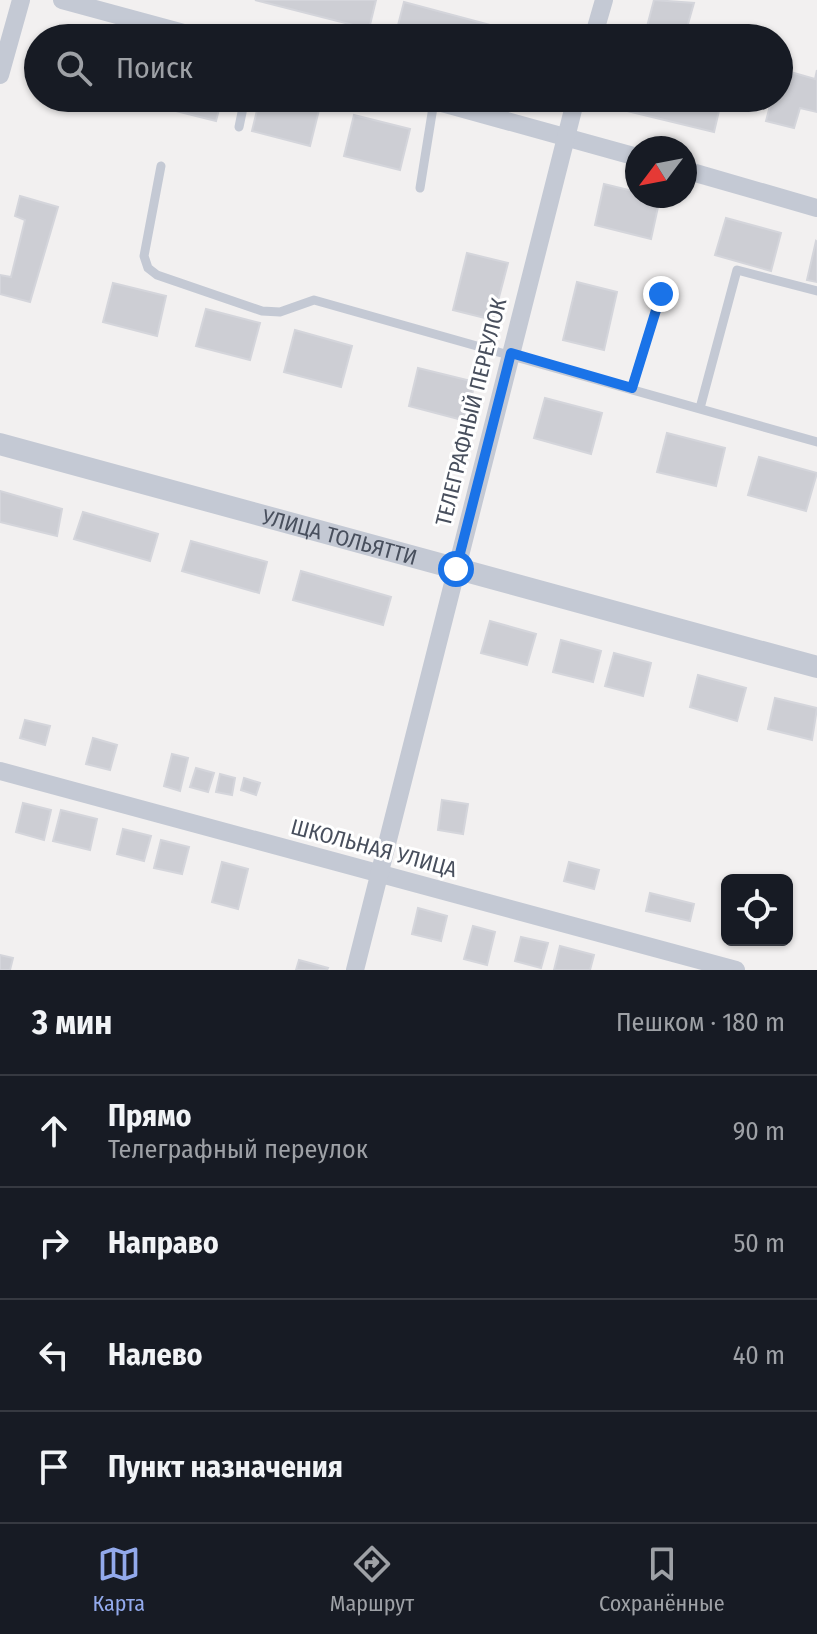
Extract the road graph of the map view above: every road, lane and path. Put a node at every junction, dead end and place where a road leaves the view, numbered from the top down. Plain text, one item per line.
1 (21, 0) edge
2 (62, 0) edge
3 (604, 0) edge
4 (150, 24) edge
5 (597, 24) edge
6 (0, 75) edge
7 (242, 112) edge
8 (428, 112) edge
9 (473, 112) edge
10 (572, 112) edge
11 (239, 127) dead end
12 (566, 137) junction
13 (625, 154) edge
14 (161, 166) dead end
15 (697, 173) edge
16 (420, 188) dead end
17 (817, 208) edge
18 (817, 291) edge
19 (661, 294) dead end
20 (511, 353) junction
21 (632, 388) junction
22 (700, 408) junction
23 (817, 442) edge
24 (0, 444) edge
25 (456, 569) junction
26 (817, 667) edge
27 (0, 771) edge
28 (379, 875) junction
29 (355, 970) edge
30 (736, 970) edge

1 - 6 street
2 - 4 street
3 - 5 street
7 - 11 lane
8 - 16 lane
9 - 12 street
10 - 12 street, ТЕЛЕГРАФНЫЙ ПЕРЕУЛОК
12 - 13 street
12 - 20 street, ТЕЛЕГРАФНЫЙ ПЕРЕУЛОК
14 - 20 lane
15 - 17 street
18 - 22 lane
19 - 21 lane
20 - 21 lane
20 - 25 street, ТЕЛЕГРАФНЫЙ ПЕРЕУЛОК
21 - 22 lane
22 - 23 lane
24 - 25 street, УЛИЦА ТОЛЬЯТТИ
25 - 26 street, УЛИЦА ТОЛЬЯТТИ
25 - 28 street, ТЕЛЕГРАФНЫЙ ПЕРЕУЛОК
27 - 28 street, ШКОЛЬНАЯ УЛИЦА
28 - 29 street, ТЕЛЕГРАФНЫЙ ПЕРЕУЛОК
28 - 30 street, ШКОЛЬНАЯ УЛИЦА

